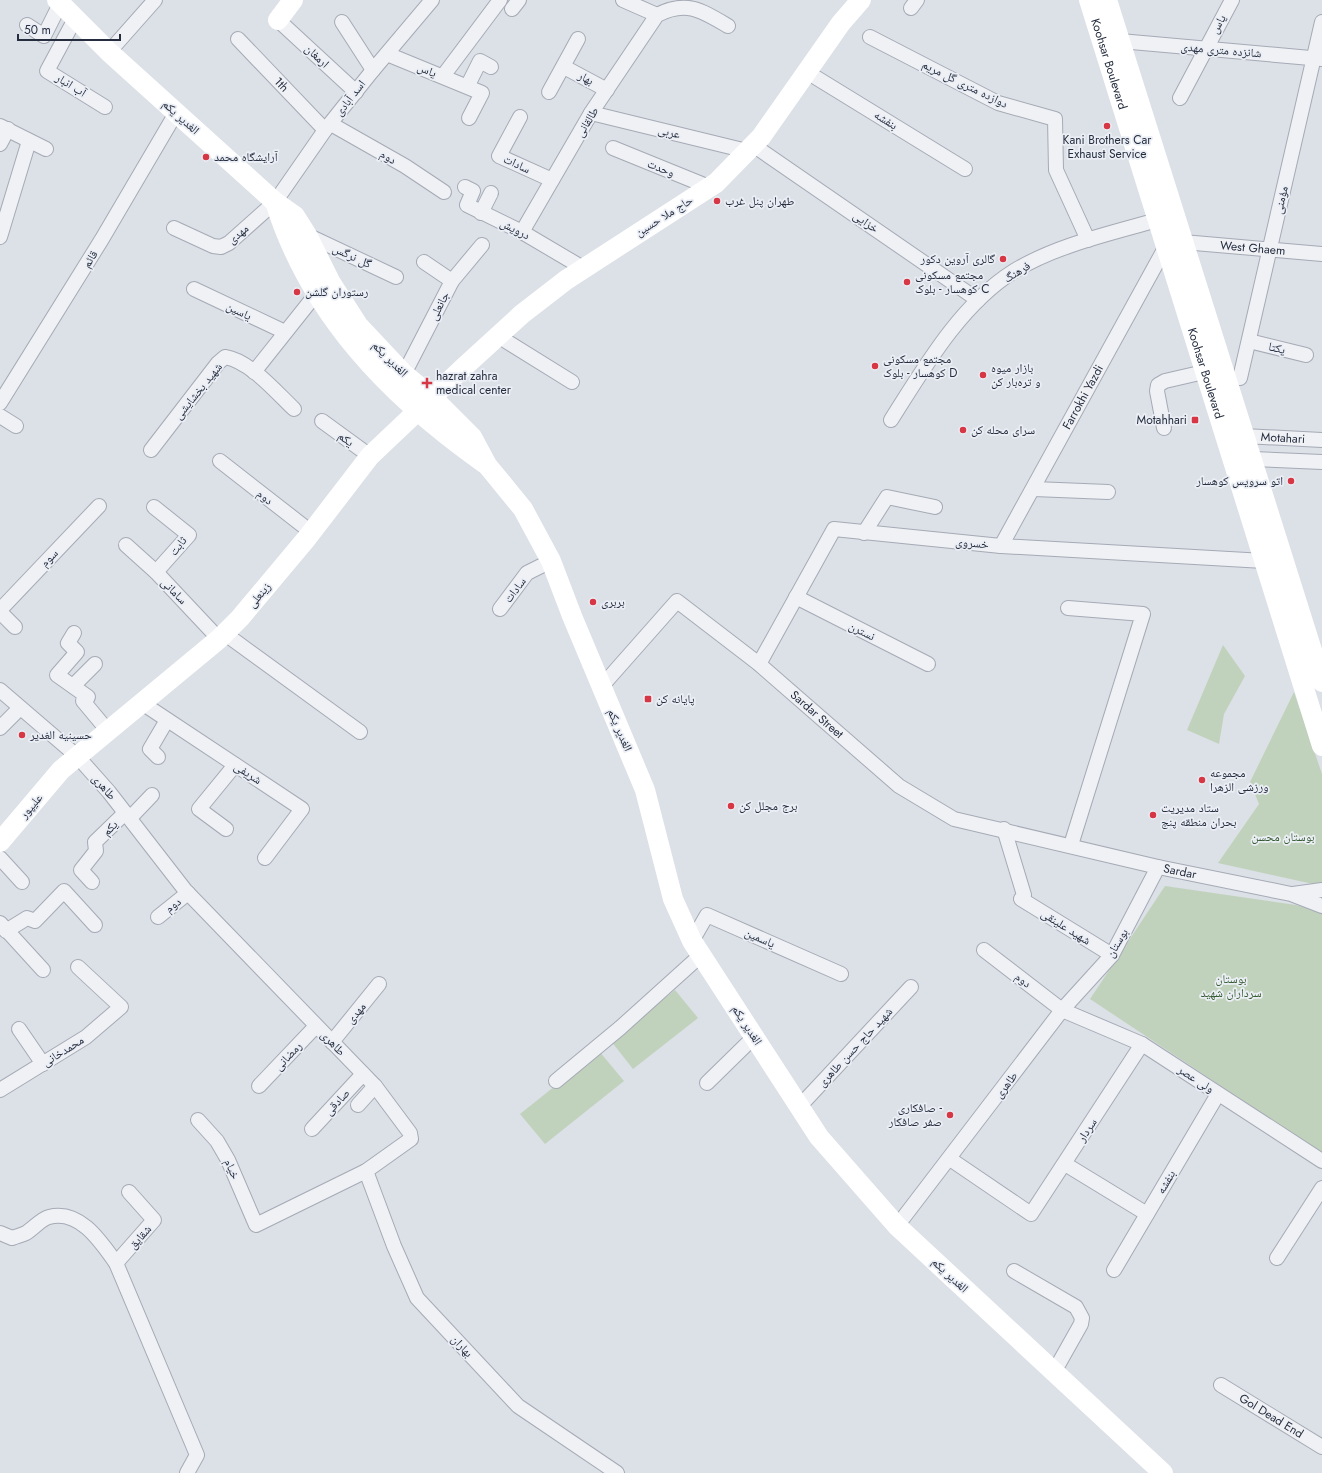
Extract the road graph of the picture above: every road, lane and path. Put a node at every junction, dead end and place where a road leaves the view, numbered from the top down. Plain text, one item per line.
1 (154, 0) edge
2 (293, 0) edge
3 (500, 0) edge
4 (623, 0) edge
5 (860, 0) edge
6 (1089, 0) edge
7 (1107, 0) edge
8 (1232, 0) edge
9 (429, 1) edge
10 (58, 2) edge
11 (657, 15) junction
12 (76, 17) junction
13 (278, 20) joint
14 (342, 22) dead end
15 (1322, 22) edge
16 (27, 25) dead end
17 (728, 26) dead end
18 (870, 37) dead end
19 (238, 39) dead end
20 (578, 39) dead end
21 (1120, 41) junction
22 (1205, 48) junction
23 (109, 52) junction
24 (387, 54) junction
25 (1318, 59) edge
26 (491, 67) dead end
27 (564, 67) junction
28 (373, 70) junction
29 (807, 72) junction
30 (443, 76) junction
31 (468, 86) junction
32 (607, 90) junction
33 (356, 92) junction
34 (549, 92) dead end
35 (1180, 98) dead end
36 (105, 107) dead end
37 (176, 113) junction
38 (591, 113) junction
39 (520, 117) dead end
40 (469, 118) dead end
41 (4, 127) edge
42 (328, 127) junction
43 (29, 140) junction
44 (0, 144) edge
45 (613, 148) dead end
46 (750, 148) junction
47 (46, 149) dead end
48 (965, 169) dead end
49 (552, 180) junction
50 (465, 188) dead end
51 (709, 188) junction
52 (444, 192) dead end
53 (491, 193) dead end
54 (275, 202) junction
55 (481, 213) junction
56 (1157, 220) junction
57 (174, 228) dead end
58 (522, 232) junction
59 (308, 235) junction
60 (0, 237) edge
61 (1088, 240) junction
62 (482, 245) dead end
63 (1174, 245) junction
64 (1270, 250) junction
65 (1322, 254) edge
66 (424, 262) dead end
67 (583, 268) junction
68 (396, 276) dead end
69 (452, 281) junction
70 (324, 288) junction
71 (194, 289) dead end
72 (978, 300) junction
73 (285, 332) junction
74 (498, 336) junction
75 (1249, 341) junction
76 (1306, 355) dead end
77 (254, 372) junction
78 (1204, 372) junction
79 (404, 374) junction
80 (1240, 378) dead end
81 (572, 382) dead end
82 (432, 397) junction
83 (0, 403) edge
84 (294, 409) dead end
85 (418, 411) junction
86 (0, 416) edge
87 (891, 420) dead end
88 (322, 421) dead end
89 (16, 426) dead end
90 (1164, 428) dead end
91 (1244, 436) junction
92 (1322, 440) edge
93 (151, 450) dead end
94 (370, 456) junction
95 (1252, 459) junction
96 (220, 461) dead end
97 (1322, 462) edge
98 (487, 465) junction
99 (1034, 489) junction
100 (1108, 492) dead end
101 (99, 506) dead end
102 (154, 507) dead end
103 (935, 507) dead end
104 (311, 532) junction
105 (864, 533) junction
106 (126, 545) dead end
107 (1001, 546) junction
108 (551, 561) junction
109 (1264, 561) junction
110 (156, 572) junction
111 (796, 597) junction
112 (1068, 608) dead end
113 (500, 609) dead end
114 (0, 611) edge
115 (15, 627) dead end
116 (74, 633) dead end
117 (222, 636) junction
118 (95, 664) dead end
119 (759, 664) junction
120 (928, 664) dead end
121 (1322, 682) edge
122 (73, 686) junction
123 (601, 687) junction
124 (0, 690) edge
125 (142, 703) junction
126 (20, 708) junction
127 (167, 720) junction
128 (0, 728) edge
129 (108, 731) junction
130 (360, 732) dead end
131 (1322, 746) edge
132 (158, 756) dead end
133 (78, 757) junction
134 (235, 765) junction
135 (61, 770) joint
136 (152, 796) dead end
137 (127, 815) junction
138 (226, 829) dead end
139 (1004, 829) junction
140 (0, 842) edge
141 (1071, 845) junction
142 (0, 858) edge
143 (265, 858) dead end
144 (1158, 867) junction
145 (22, 882) dead end
146 (92, 882) dead end
147 (1322, 890) edge
148 (188, 893) junction
149 (1290, 894) junction
150 (1322, 906) edge
151 (158, 917) dead end
152 (95, 925) dead end
153 (6, 930) edge
154 (697, 948) junction
155 (984, 950) dead end
156 (1112, 955) junction
157 (78, 967) dead end
158 (43, 970) dead end
159 (840, 974) dead end
160 (380, 984) dead end
161 (911, 986) dead end
162 (1062, 1010) junction
163 (316, 1026) junction
164 (20, 1029) dead end
165 (754, 1037) junction
166 (332, 1042) junction
167 (1142, 1044) junction
168 (43, 1064) junction
169 (363, 1074) junction
170 (556, 1081) dead end
171 (707, 1083) dead end
172 (259, 1086) dead end
173 (375, 1086) junction
174 (0, 1090) edge
175 (1218, 1094) junction
176 (358, 1105) dead end
177 (799, 1107) junction
178 (198, 1120) dead end
179 (312, 1129) dead end
180 (950, 1159) junction
181 (1322, 1161) edge
182 (1065, 1164) junction
183 (366, 1171) junction
184 (1322, 1188) edge
185 (129, 1192) dead end
186 (1147, 1214) junction
187 (256, 1225) joint
188 (897, 1226) junction
189 (0, 1233) edge
190 (1277, 1258) dead end
191 (116, 1263) junction
192 (1114, 1270) dead end
193 (1014, 1271) dead end
194 (1054, 1372) junction
195 (1220, 1385) dead end
196 (1322, 1448) edge
197 (187, 1473) edge
198 (617, 1473) edge
199 (1163, 1473) edge

1 - 23 street
2 - 13 street
3 - 30 street
4 - 11 street
5 - 29 street, حاج ملا حسین
6 - 56 street, Koohsar Boulevard
7 - 21 street, Koohsar Boulevard
8 - 22 street, یاس
9 - 24 street, اسد آبادی
10 - 12 street, الغدیر یکم
10 - 16 street
11 - 17 street, طالقانی
11 - 32 street, طالقانی
12 - 23 street, الغدیر یکم
12 - 36 street, آب انبار
13 - 33 street, ارمغان
14 - 28 street
15 - 25 street, مؤمنی
18 - 61 street, دوازده متری گل مریم
19 - 42 street, 1th
20 - 27 street
21 - 22 street, شانزده متری مهدی
21 - 63 street, Koohsar Boulevard
22 - 25 street, شانزده متری مهدی
22 - 35 street, یاس
23 - 37 street, الغدیر یکم
24 - 28 street, اسد آبادی
24 - 30 street, یاس
25 - 64 street, مؤمنی
26 - 31 street
27 - 32 street, بهار
27 - 34 street
28 - 33 street, اسد آبادی
29 - 46 street, حاج ملا حسین
29 - 48 street, بنفشه
30 - 31 street, یاس
31 - 40 street
32 - 38 street, طالقانی
33 - 42 street, اسد آبادی
37 - 54 street, الغدیر یکم
37 - 83 street, قائم
38 - 46 street, عربی
38 - 49 street, طالقانی
39 - 49 street, سادات
41 - 43 street
41 - 44 street
42 - 52 street, دوم
42 - 54 street, اسد آبادی
43 - 47 street
43 - 60 street
45 - 51 street, وحدت
46 - 51 street, حاج ملا حسین
46 - 72 street, خزایی
49 - 58 street, طالقانی
50 - 55 street, درویش
51 - 67 street, حاج ملا حسین
53 - 55 street
54 - 57 street, مهدی
54 - 59 street, الغدیر یکم
54 - 70 street
55 - 58 street, درویش
56 - 61 street, فرهنگ
56 - 63 street, Koohsar Boulevard
58 - 67 street, درویش
59 - 68 street, گل نرگس
59 - 70 street, الغدیر یکم
61 - 72 street, فرهنگ
62 - 69 street, جانعلی
63 - 64 street, West Ghaem
63 - 78 street, Koohsar Boulevard
63 - 91 street, Koohsar Boulevard
63 - 99 street, Farrokhi Yazdi
64 - 65 street, West Ghaem
64 - 75 street, مؤمنی
66 - 69 street
67 - 74 street, حاج ملا حسین
69 - 79 street, جانعلی
70 - 73 street
70 - 79 street, الغدیر یکم
70 - 85 street
71 - 73 street, یاسین
72 - 87 street, فرهنگ
73 - 77 street
74 - 81 street
74 - 82 street, حاج ملا حسین
75 - 76 street, یکتا
75 - 80 street, مؤمنی
77 - 84 street, شهید بخشایشی
77 - 93 street, شهید بخشایشی
78 - 90 street
78 - 109 street, Koohsar Boulevard
79 - 82 street, الغدیر یکم
82 - 85 street, زینعلی
82 - 98 street, الغدیر یکم
85 - 94 street, زینعلی
85 - 98 street
86 - 89 street
88 - 94 street, یکم
91 - 92 street, Motahari
91 - 95 street, Koohsar Boulevard
94 - 104 street, زینعلی
95 - 97 street, Motahari
95 - 121 street, Koohsar Boulevard
96 - 104 street, دوم
98 - 108 street, الغدیر یکم
99 - 100 street
99 - 107 street, Farrokhi Yazdi
101 - 114 street, سوم
102 - 110 street, ثابت
103 - 105 street
104 - 117 street, زینعلی
105 - 107 street, خسروی
105 - 111 street, خسروی
106 - 110 street, سامانی
107 - 109 street, خسروی
108 - 113 street, سادات
108 - 123 street, الغدیر یکم
109 - 131 street, Koohsar Boulevard
110 - 117 street, سامانی
111 - 119 street, خسروی
111 - 120 street, نسترن
112 - 141 street
114 - 115 street
116 - 122 street
117 - 125 street, زینعلی
117 - 130 street, سامانی
118 - 122 street
119 - 123 street, Sardar Street
119 - 139 street, Sardar Street
122 - 129 street
123 - 154 street, الغدیر یکم
124 - 126 street, طاهری
125 - 127 street, شریفی
125 - 129 street, زینعلی
126 - 128 street
126 - 133 street, طاهری
127 - 132 street
127 - 134 street, شریفی
129 - 133 street, زینعلی
133 - 135 street, زینعلی
133 - 137 street, طاهری
134 - 138 street
134 - 143 street, شریفی
135 - 140 street, علیپور
136 - 137 street
137 - 146 street, یکم
137 - 148 street, طاهری
139 - 141 street, Sardar Street
139 - 156 street, شهید علینقی
141 - 144 street, Sardar
142 - 145 street
144 - 149 street, Sardar
144 - 156 street, بوستان
147 - 149 street, Sardar
148 - 151 street, دوم
148 - 163 street, طاهری
149 - 150 street, Sardar
152 - 153 street
153 - 158 street
154 - 159 street, یاسمین
154 - 165 street, الغدیر یکم
154 - 170 street
155 - 162 street, دوم
156 - 162 street, بوستان
157 - 168 street, محمدخانی
160 - 166 street, مهدی
161 - 177 street, شهید حاج حسن طاهری
162 - 167 street, ولی عصر
162 - 180 street, طاهری
163 - 166 street, طاهری
163 - 172 street, رمضانی
164 - 168 street
165 - 171 street
165 - 177 street, الغدیر یکم
166 - 169 street, طاهری
167 - 175 street, ولی عصر
167 - 182 street, سردار
168 - 174 street, محمدخانی
169 - 173 street, طاهری
169 - 179 street, صادقی
173 - 176 street
173 - 183 street, طاهری
175 - 181 street, ولی عصر
175 - 186 street, بنفشه
177 - 188 street, الغدیر یکم
178 - 187 street, خیام
180 - 182 street, سردار
180 - 188 street, طاهری
182 - 186 street
183 - 187 street, طاهری
183 - 198 street, بهاران
184 - 190 street
185 - 191 street, شقایق
186 - 192 street, بنفشه
188 - 194 street, الغدیر یکم
189 - 191 street
191 - 197 street
193 - 194 street
194 - 199 street, الغدیر یکم
195 - 196 street, Gol Dead End

